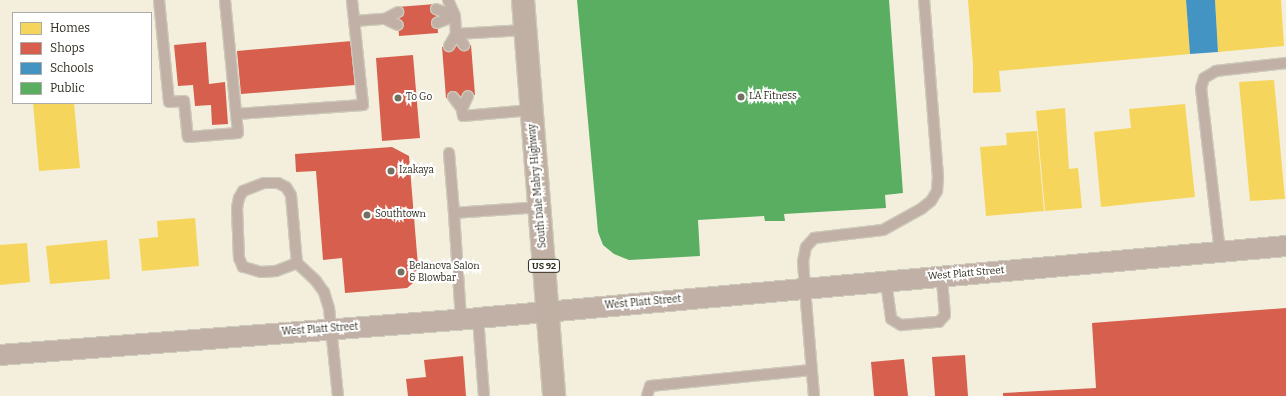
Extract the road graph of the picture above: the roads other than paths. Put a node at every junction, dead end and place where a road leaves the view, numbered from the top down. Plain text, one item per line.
1 (160, 0) edge
2 (225, 0) edge
3 (352, 0) edge
4 (448, 0) edge
5 (523, 0) edge
6 (924, 0) edge
7 (436, 9) dead end
8 (398, 12) dead end
9 (454, 16) junction
10 (386, 19) junction
11 (354, 22) junction
12 (437, 23) dead end
13 (398, 25) dead end
14 (526, 30) junction
15 (456, 34) junction
16 (464, 45) dead end
17 (449, 46) dead end
18 (1286, 63) edge
19 (468, 96) dead end
20 (453, 97) dead end
21 (462, 109) junction
22 (532, 110) junction
23 (236, 114) junction
24 (449, 153) dead end
25 (540, 207) junction
26 (454, 213) junction
27 (1286, 246) edge
28 (1220, 252) junction
29 (297, 263) junction
30 (942, 277) junction
31 (886, 282) junction
32 (805, 289) junction
33 (548, 312) junction
34 (470, 318) junction
35 (332, 329) junction
36 (0, 355) edge
37 (812, 370) junction
38 (338, 396) edge
39 (484, 396) edge
40 (554, 396) edge
41 (647, 396) edge
42 (814, 396) edge

1 - 23 lane
2 - 23 lane
3 - 11 lane
4 - 9 lane
5 - 14 main road, South Dale Mabry Highway / US 92
6 - 32 lane
7 - 9 lane
8 - 10 lane
9 - 12 lane
9 - 15 lane
10 - 11 lane
10 - 13 lane
11 - 23 lane
14 - 15 lane
14 - 22 main road, South Dale Mabry Highway / US 92
15 - 16 lane
15 - 17 lane
18 - 28 lane
19 - 21 lane
20 - 21 lane
21 - 22 lane
22 - 25 main road, South Dale Mabry Highway / US 92
24 - 26 lane
25 - 26 lane
25 - 33 main road, South Dale Mabry Highway / US 92
26 - 34 lane
27 - 28 street, West Platt Street
28 - 30 street, West Platt Street
29 - 29 lane
29 - 35 lane
30 - 31 street, West Platt Street
30 - 31 lane
31 - 32 street, West Platt Street
32 - 33 street, West Platt Street
32 - 37 lane
33 - 34 street, West Platt Street
33 - 40 main road, South Dale Mabry Highway / US 92
34 - 35 street, West Platt Street
34 - 39 lane
35 - 36 street, West Platt Street
35 - 38 lane
37 - 41 lane
37 - 42 lane

